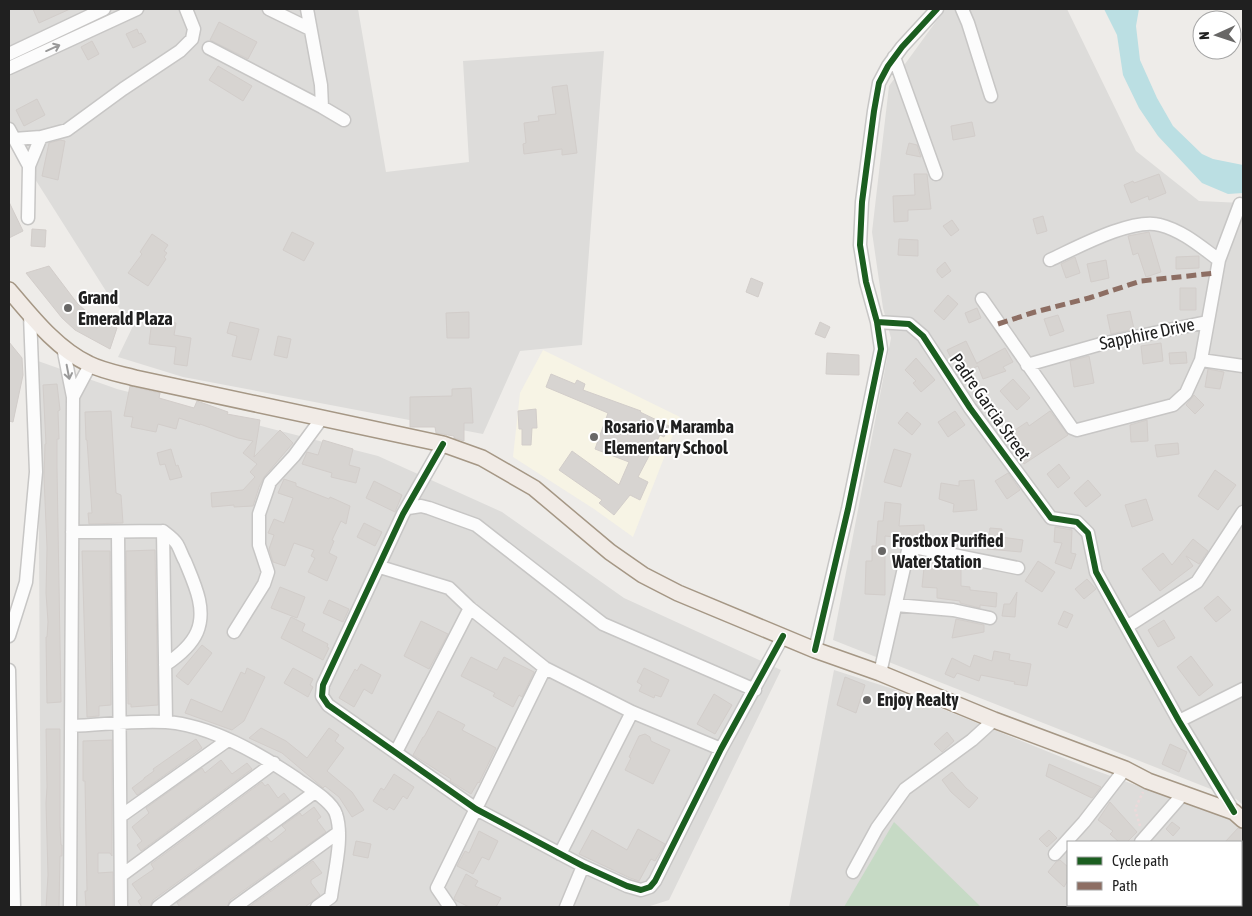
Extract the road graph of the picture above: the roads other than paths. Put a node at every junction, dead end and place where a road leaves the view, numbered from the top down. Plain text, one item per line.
1 (137, 9) edge
2 (186, 9) edge
3 (270, 9) edge
4 (307, 9) edge
5 (937, 9) edge
6 (962, 9) edge
7 (98, 10) edge
8 (80, 14) edge
9 (101, 25) junction
10 (310, 28) junction
11 (88, 32) junction
12 (209, 48) dead end
13 (9, 54) edge
14 (894, 57) junction
15 (9, 68) edge
16 (991, 96) dead end
17 (322, 107) junction
18 (344, 120) dead end
19 (11, 134) edge
20 (40, 137) junction
21 (29, 166) junction
22 (936, 174) dead end
23 (1240, 204) dead end
24 (28, 218) dead end
25 (1050, 260) dead end
26 (1220, 260) junction
27 (9, 290) edge
28 (982, 299) dead end
29 (30, 315) junction
30 (878, 322) junction
31 (1207, 322) junction
32 (63, 347) junction
33 (1201, 360) junction
34 (90, 365) junction
35 (1027, 365) junction
36 (1243, 366) edge
37 (73, 397) junction
38 (322, 418) junction
39 (443, 444) junction
40 (408, 508) junction
41 (1243, 512) edge
42 (163, 530) junction
43 (72, 532) junction
44 (118, 532) junction
45 (380, 567) junction
46 (1018, 568) dead end
47 (896, 605) junction
48 (470, 608) junction
49 (990, 618) dead end
50 (1128, 626) junction
51 (234, 632) dead end
52 (9, 636) edge
53 (783, 636) junction
54 (815, 650) junction
55 (165, 666) junction
56 (545, 668) junction
57 (9, 670) edge
58 (880, 673) junction
59 (1243, 689) edge
60 (755, 690) junction
61 (632, 712) junction
62 (994, 720) junction
63 (1179, 721) junction
64 (166, 722) junction
65 (120, 724) junction
66 (71, 726) junction
67 (228, 740) junction
68 (721, 750) junction
69 (396, 752) junction
70 (274, 763) junction
71 (1125, 769) junction
72 (315, 792) junction
73 (1183, 794) junction
74 (476, 809) junction
75 (121, 816) junction
76 (1238, 816) edge
77 (339, 832) junction
78 (1144, 841) edge
79 (560, 854) junction
80 (1055, 854) dead end
81 (583, 866) junction
82 (853, 872) dead end
83 (122, 876) junction
84 (334, 902) edge
85 (14, 907) edge
86 (70, 907) edge
87 (122, 907) edge
88 (158, 907) edge
89 (235, 907) edge
90 (318, 907) edge
91 (450, 907) edge
92 (566, 907) edge

1 - 9 street
2 - 20 street
3 - 10 street
4 - 10 street
5 - 14 street
6 - 16 street
7 - 8 street
7 - 9 street
8 - 11 street
8 - 13 street
9 - 11 street
10 - 17 street
15 -> 11 street
12 - 17 street
14 - 22 street
14 - 30 street
17 - 18 street
19 - 20 street
19 - 21 street
20 - 21 street
21 - 24 street
23 - 26 street, Sapphire Drive
25 - 26 street
26 - 31 street, Sapphire Drive
27 - 29 main road
28 - 35 street
29 - 32 main road
29 - 52 street
30 - 50 street, Padre Garcia Street
30 - 54 street
31 - 33 street
31 - 35 street, Sapphire Drive
32 - 34 main road
32 -> 37 street
33 - 35 street
33 - 36 street
34 - 37 street
34 - 38 main road
37 - 43 street
38 - 39 main road
38 - 51 street
39 - 40 street
39 - 53 main road
40 - 45 street
40 - 60 street
41 - 50 street
42 - 44 street
42 - 55 street
42 - 55 street
43 - 44 street
43 - 66 street
44 - 65 street
45 - 48 street
45 - 69 street
46 - 47 street
47 - 49 street
47 - 58 street
48 - 56 street
48 - 69 street
50 - 63 street, Padre Garcia Street
53 - 54 main road
53 - 60 street
54 - 58 main road
55 - 64 street
56 - 61 street
56 - 74 street
57 - 85 street
58 - 62 main road
59 - 63 street
60 - 68 street
61 - 68 street
61 - 79 street
62 - 71 main road
62 - 82 street
63 - 76 street, Padre Garcia Street
64 - 65 street
64 - 67 street
65 - 66 street
65 - 75 street
66 - 86 street
67 - 70 street
67 - 75 street
68 - 81 street
69 - 74 street
70 - 72 street
70 - 83 street
71 - 73 main road
71 - 80 street
72 - 77 street
72 - 88 street
73 - 76 main road
73 - 78 street
74 - 79 street
74 - 91 street
75 - 83 street
77 - 84 street
77 - 89 street
79 - 81 street
81 - 92 street
83 - 87 street
84 - 90 street

